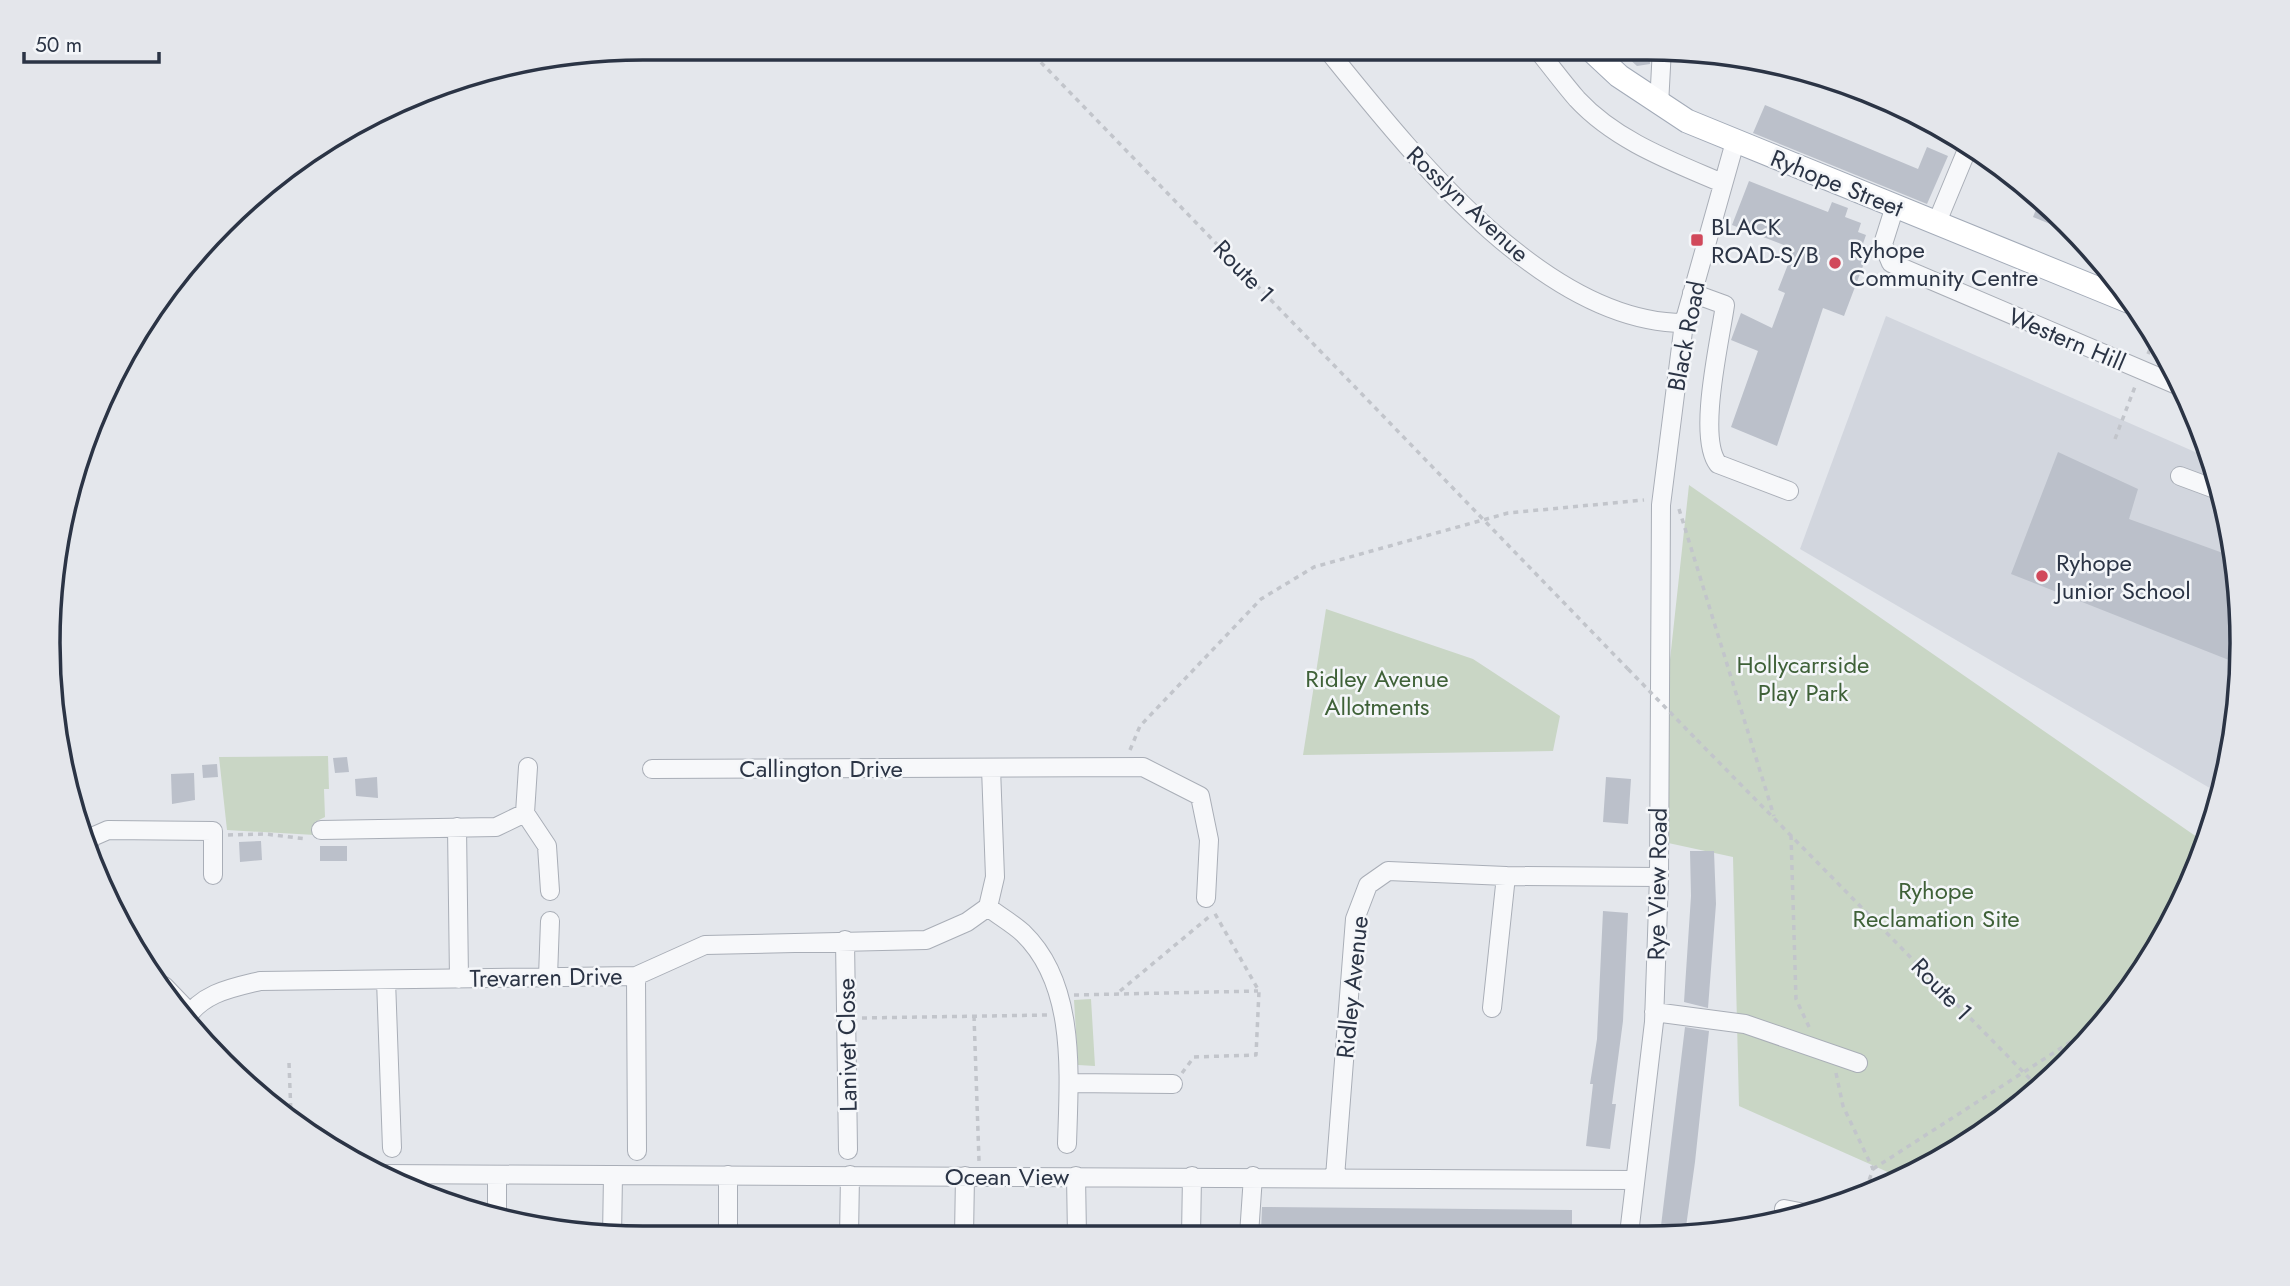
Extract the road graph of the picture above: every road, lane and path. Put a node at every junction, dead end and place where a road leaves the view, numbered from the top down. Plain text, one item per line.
1 (1039, 60) edge
2 (1336, 60) edge
3 (1546, 60) edge
4 (1602, 60) edge
5 (1661, 60) edge
6 (1659, 105) junction
7 (1735, 142) junction
8 (1965, 154) edge
9 (1723, 183) junction
10 (1895, 206) junction
11 (1937, 222) junction
12 (1692, 293) junction
13 (2116, 296) edge
14 (1684, 323) junction
15 (2168, 381) edge
16 (2180, 477) dead end
17 (2210, 487) edge
18 (1789, 491) dead end
19 (1669, 499) junction
20 (1482, 520) junction
21 (1660, 533) joint
22 (528, 767) dead end
23 (991, 768) junction
24 (1122, 768) junction
25 (652, 769) dead end
26 (525, 813) junction
27 (1775, 818) junction
28 (457, 827) junction
29 (321, 830) joint
30 (213, 831) junction
31 (1791, 835) junction
32 (92, 837) edge
33 (213, 875) dead end
34 (1506, 876) junction
35 (1659, 877) junction
36 (550, 891) dead end
37 (1210, 905) junction
38 (988, 907) junction
39 (550, 921) dead end
40 (845, 940) junction
41 (636, 976) junction
42 (548, 977) junction
43 (459, 979) junction
44 (386, 980) junction
45 (1259, 991) junction
46 (1118, 993) junction
47 (1058, 995) junction
48 (1492, 1008) dead end
49 (1654, 1012) junction
50 (192, 1013) edge
51 (1063, 1015) junction
52 (974, 1016) junction
53 (846, 1018) junction
54 (2077, 1038) edge
55 (1826, 1052) junction
56 (289, 1063) dead end
57 (1858, 1063) dead end
58 (2024, 1072) junction
59 (2033, 1081) edge
60 (1069, 1083) junction
61 (1173, 1084) joint
62 (292, 1109) edge
63 (1067, 1144) dead end
64 (392, 1149) dead end
65 (848, 1150) dead end
66 (637, 1151) dead end
67 (1873, 1169) junction
68 (403, 1174) edge
69 (497, 1175) junction
70 (613, 1175) junction
71 (728, 1175) junction
72 (850, 1175) junction
73 (972, 1176) junction
74 (1076, 1176) junction
75 (1192, 1176) junction
76 (1253, 1176) junction
77 (1335, 1177) junction
78 (1635, 1180) junction
79 (1868, 1183) edge
80 (497, 1208) edge
81 (612, 1225) edge
82 (728, 1226) edge
83 (849, 1226) edge
84 (965, 1226) edge
85 (1077, 1226) edge
86 (1191, 1226) edge
87 (1250, 1226) edge
88 (1630, 1226) edge

1 - 20 path, Route 1
2 - 14 street, Rosslyn Avenue
3 - 9 street
4 - 6 main road, Ryhope Street
5 - 6 street
6 - 7 main road, Ryhope Street
7 - 9 street, Black Road
7 - 10 main road, Ryhope Street
8 - 11 street
9 - 12 street, Black Road
10 - 11 main road, Ryhope Street
10 - 15 street, Western Hill
11 - 13 main road, Ryhope Street
12 - 14 street, Black Road
12 - 18 street
14 - 19 street, Black Road
16 - 17 street
19 - 20 path
19 - 21 street, Black Road
19 - 27 path
20 - 24 path
20 - 27 path, Route 1, bridge
21 - 35 street, Rye View Road
22 - 26 street
23 - 24 street, Callington Drive
23 - 25 street, Callington Drive
23 - 38 street
24 - 37 street, Callington Drive
26 - 28 street
26 - 36 street
27 - 31 path, Route 1
28 - 29 street
28 - 43 street
29 - 30 path
30 - 32 street
30 - 33 street
31 - 55 path
31 - 58 path, Route 1
34 - 35 street, Ridley Avenue
34 - 48 street
34 - 77 street, Ridley Avenue
35 - 49 street, Rye View Road
37 - 45 path
37 - 46 path
38 - 40 street, Trevarren Drive
38 - 47 street
39 - 42 street
40 - 41 street, Trevarren Drive
40 - 53 street, Lanivet Close
41 - 42 street, Trevarren Drive
41 - 66 street
42 - 43 street, Trevarren Drive
43 - 44 street, Trevarren Drive
44 - 50 street, Trevarren Drive
44 - 64 street
45 - 46 path
45 - 61 path
46 - 47 path
47 - 51 street
49 - 55 street
49 - 78 street, Rye View Road
51 - 52 path
51 - 60 street
52 - 53 path
52 - 73 path
53 - 65 street, Lanivet Close
54 - 58 path
55 - 57 street
55 - 67 path
56 - 62 path
58 - 59 path, Route 1
58 - 67 path
60 - 61 street
60 - 63 street
67 - 79 path
68 - 69 street, Ocean View
69 - 70 street, Ocean View
69 - 80 street
70 - 71 street, Ocean View
70 - 81 street
71 - 72 street, Ocean View
71 - 82 street
72 - 73 street, Ocean View
72 - 83 street
73 - 74 street, Ocean View
73 - 84 street
74 - 75 street, Ocean View
74 - 85 street
75 - 76 street, Ocean View
75 - 86 street
76 - 77 street, Ocean View
76 - 87 street
77 - 78 street, Ocean View
78 - 88 street, Rye View Road

